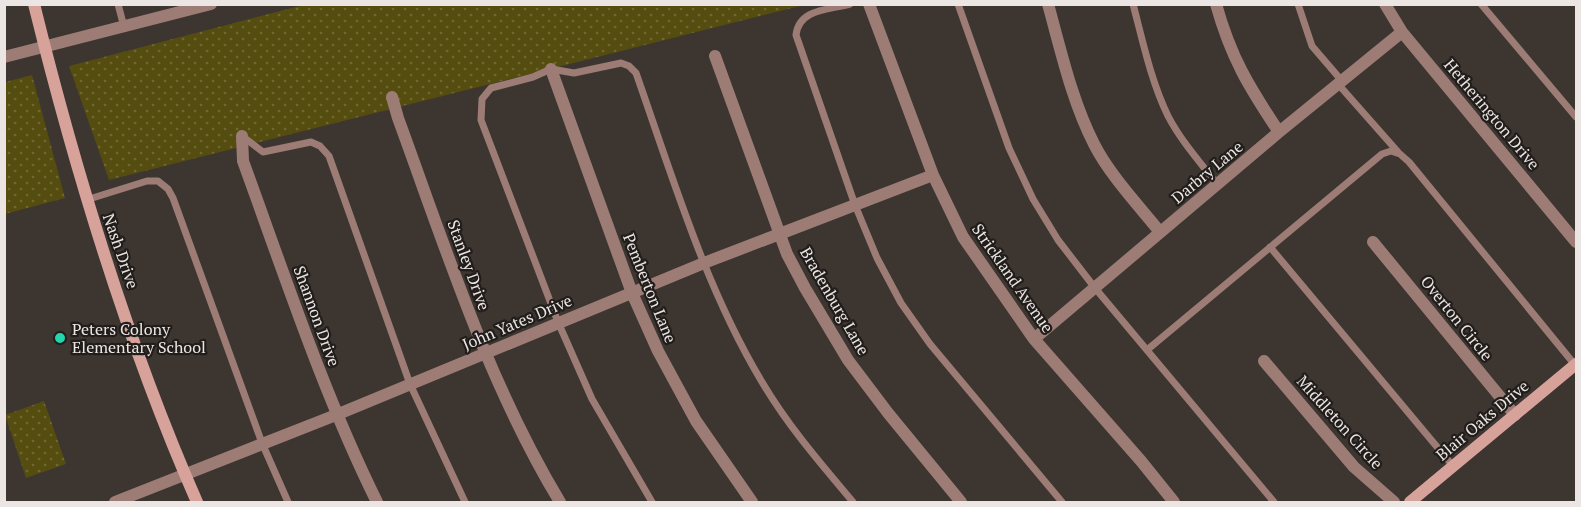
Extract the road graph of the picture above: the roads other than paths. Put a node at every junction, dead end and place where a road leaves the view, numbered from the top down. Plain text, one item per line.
1 (34, 4) edge
2 (118, 4) edge
3 (850, 4) edge
4 (869, 4) edge
5 (958, 4) edge
6 (1048, 4) edge
7 (1133, 4) edge
8 (1216, 4) edge
9 (1298, 4) edge
10 (1385, 4) edge
11 (1481, 4) edge
12 (205, 5) edge
13 (124, 27) junction
14 (1402, 32) junction
15 (44, 47) junction
16 (715, 56) dead end
17 (4, 57) edge
18 (551, 69) junction
19 (1340, 83) junction
20 (392, 97) dead end
21 (1576, 117) edge
22 (1279, 132) junction
23 (242, 136) joint
24 (1400, 154) junction
25 (933, 175) junction
26 (1217, 184) junction
27 (86, 200) junction
28 (855, 206) junction
29 (1160, 232) junction
30 (781, 234) junction
31 (1373, 242) dead end
32 (1576, 242) edge
33 (1270, 247) junction
34 (704, 263) junction
35 (1095, 288) junction
36 (632, 293) junction
37 (558, 322) junction
38 (1034, 339) junction
39 (1147, 350) junction
40 (484, 354) junction
41 (1264, 361) dead end
42 (1576, 364) edge
43 (410, 384) junction
44 (336, 415) junction
45 (1515, 415) junction
46 (262, 443) junction
47 (1453, 466) junction
48 (185, 475) junction
49 (115, 502) edge
50 (197, 502) edge
51 (288, 502) edge
52 (377, 502) edge
53 (465, 502) edge
54 (560, 502) edge
55 (652, 502) edge
56 (752, 502) edge
57 (853, 502) edge
58 (961, 502) edge
59 (1062, 502) edge
60 (1174, 502) edge
61 (1274, 502) edge
62 (1394, 502) edge
63 (1410, 502) edge

1 - 15 street, Nash Drive
2 - 13 lane
3 - 28 lane
4 - 25 street, Strickland Avenue
5 - 35 lane
6 - 29 street
7 - 26 lane
8 - 22 street
9 - 19 lane
10 - 14 street, Hetherington Drive
11 - 21 lane
12 - 13 street
13 - 15 street
14 - 19 street, Darbry Lane
14 - 32 street, Hetherington Drive
15 - 17 street
15 - 27 street, Nash Drive
16 - 30 street, Bradenburg Lane
18 - 34 lane
18 - 36 street, Pemberton Lane
18 - 37 lane
19 - 22 street, Darbry Lane
19 - 24 lane
20 - 40 street, Stanley Drive
22 - 26 street, Darbry Lane
23 - 43 lane
23 - 44 street, Shannon Drive
24 - 33 lane
24 - 42 lane
25 - 28 street, John Yates Drive
25 - 38 street, Strickland Avenue
26 - 29 street, Darbry Lane
27 - 46 lane
27 - 48 street, Nash Drive
28 - 30 street, John Yates Drive
28 - 59 lane
29 - 35 street, Darbry Lane
30 - 34 street, John Yates Drive
30 - 58 street, Bradenburg Lane
31 - 45 street, Overton Circle
33 - 39 lane
33 - 47 lane
34 - 36 street, John Yates Drive
34 - 57 lane
35 - 38 street, Darbry Lane
35 - 39 lane
36 - 37 street, John Yates Drive
36 - 56 street, Pemberton Lane
37 - 40 street, John Yates Drive
37 - 55 lane
38 - 60 street, Strickland Avenue
39 - 61 lane
40 - 43 street, John Yates Drive
40 - 54 street, Stanley Drive
41 - 62 street, Middleton Circle
42 - 45 street, Blair Oaks Drive
43 - 44 street, John Yates Drive
43 - 53 lane
44 - 46 street, John Yates Drive
44 - 52 street, Shannon Drive
45 - 47 street, Blair Oaks Drive
46 - 48 street, John Yates Drive
46 - 51 lane
47 - 63 street, Blair Oaks Drive
48 - 49 street, John Yates Drive
48 - 50 street, Nash Drive

